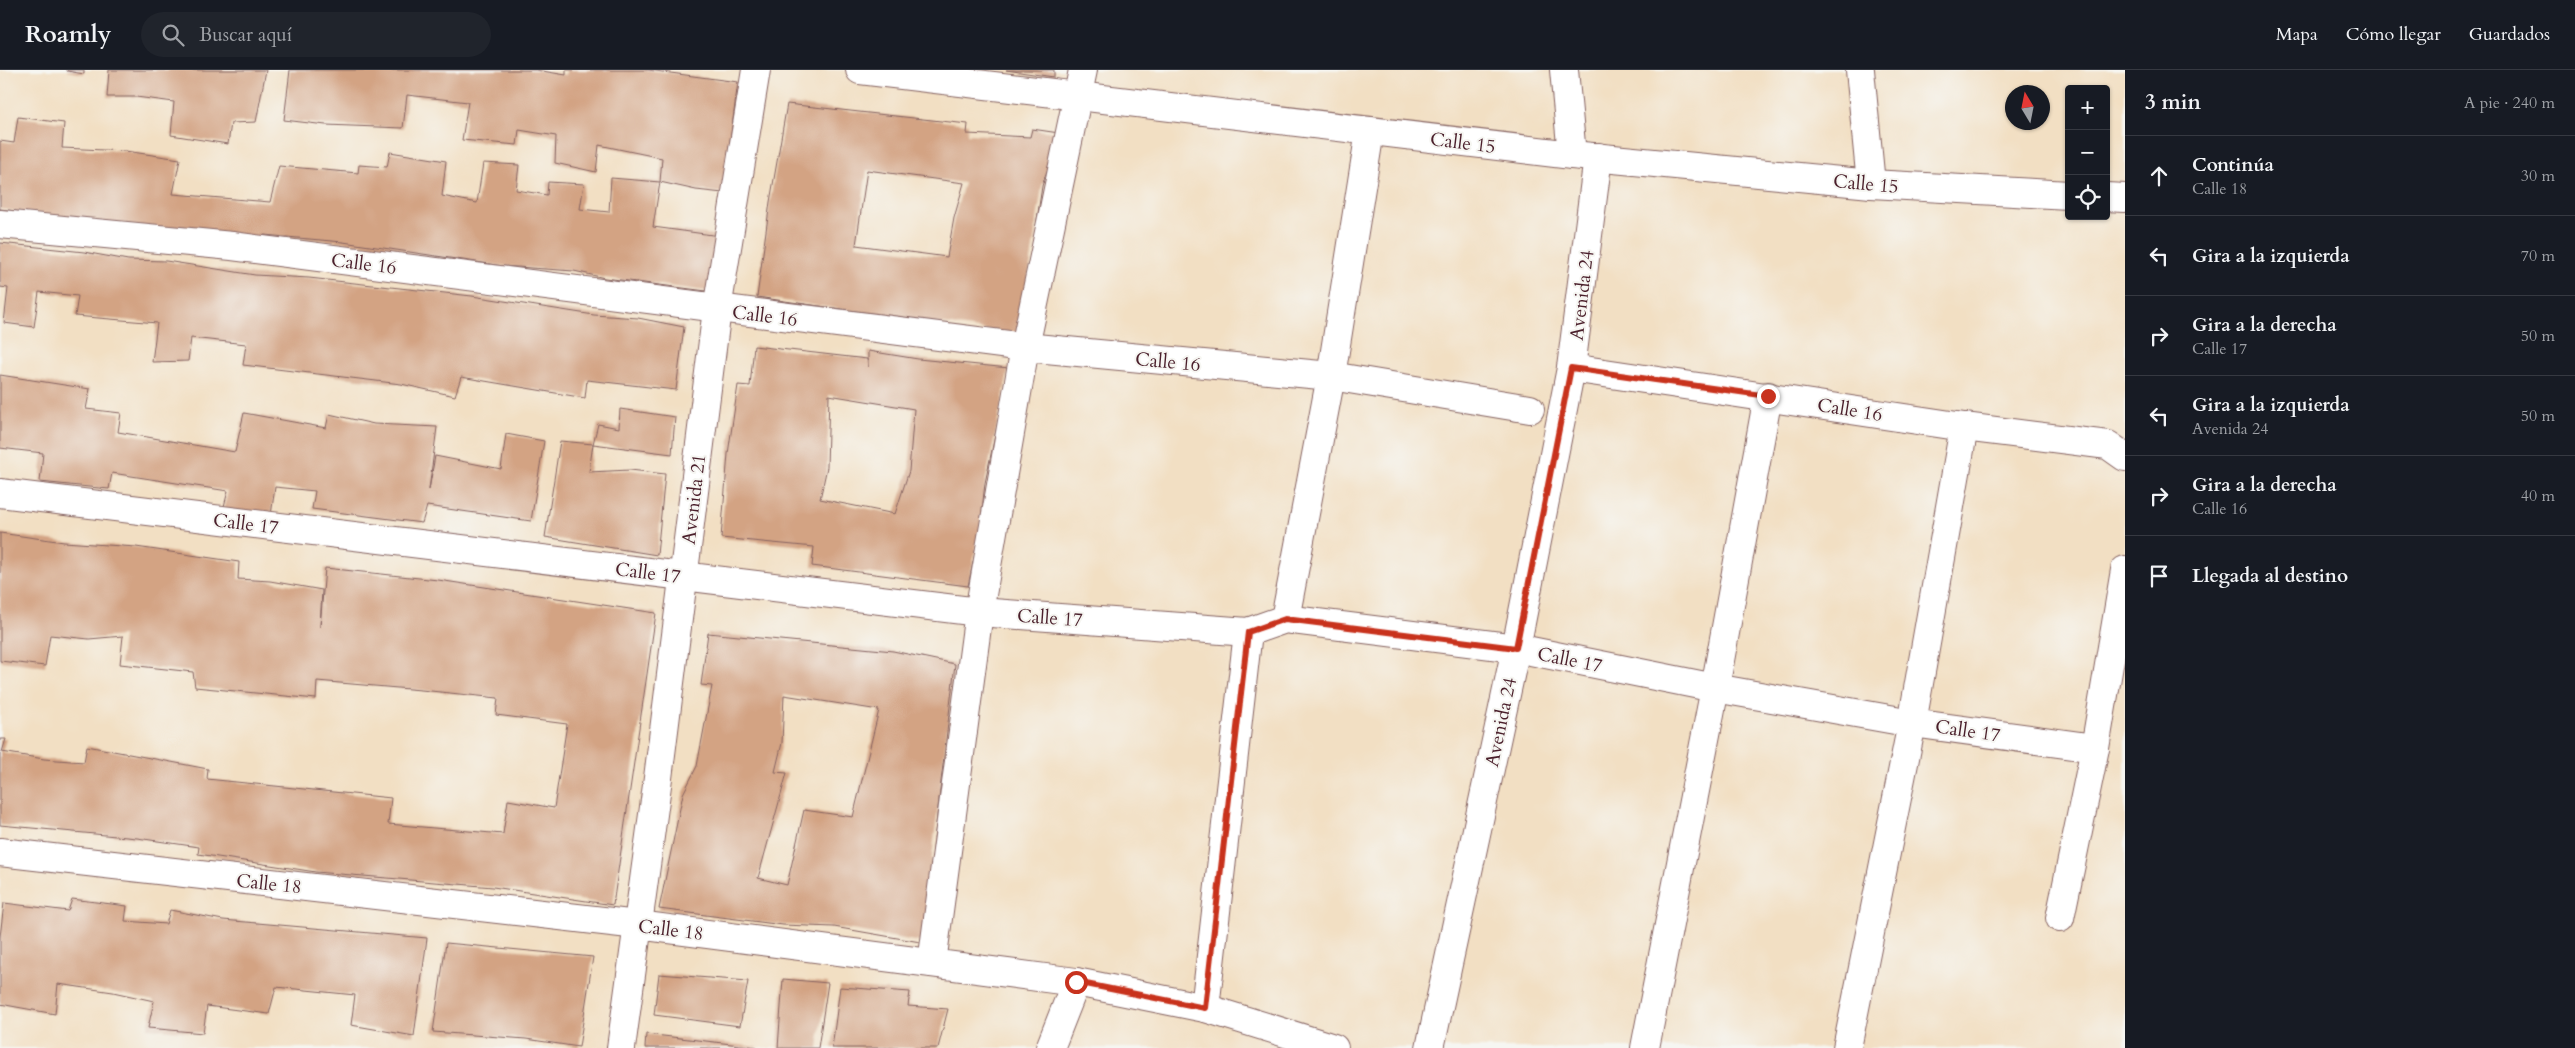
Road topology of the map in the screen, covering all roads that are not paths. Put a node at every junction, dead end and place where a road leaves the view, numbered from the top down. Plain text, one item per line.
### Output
1 (756, 70) edge
2 (860, 70) edge
3 (1564, 70) edge
4 (1860, 70) edge
5 (1081, 82) edge
6 (1370, 131) junction
7 (1585, 156) junction
8 (1871, 184) junction
9 (2065, 195) edge
10 (2110, 197) edge
11 (2125, 198) edge
12 (0, 224) edge
13 (717, 309) junction
14 (1025, 347) junction
15 (1571, 368) junction
16 (1331, 376) junction
17 (1768, 396) junction
18 (1530, 409) dead end
19 (1964, 427) junction
20 (2125, 457) edge
21 (0, 493) edge
22 (2125, 570) edge
23 (683, 576) junction
24 (979, 612) junction
25 (1285, 619) junction
26 (1248, 632) junction
27 (1516, 648) junction
28 (1715, 688) junction
29 (1912, 723) junction
30 (2095, 748) junction
31 (0, 852) edge
32 (2060, 918) dead end
33 (638, 925) junction
34 (932, 963) junction
35 (1076, 982) junction
36 (1205, 1008) junction
37 (621, 1048) edge
38 (1050, 1048) edge
39 (1334, 1048) edge
40 (1430, 1048) edge
41 (1645, 1048) edge
42 (1847, 1048) edge

1 - 13 street, Avenida 21
2 - 5 street, Calle 15
3 - 7 street, Avenida 24
4 - 8 street
5 - 6 street, Calle 15
5 - 14 street
6 - 7 street, Calle 15
6 - 16 street
7 - 8 street, Calle 15
7 - 15 street, Avenida 24
8 - 9 street, Calle 15
10 - 11 street
12 - 13 street, Calle 16
13 - 14 street, Calle 16
13 - 23 street, Avenida 21
14 - 16 street, Calle 16
14 - 24 street
15 - 17 street, Calle 16
15 - 27 street, Avenida 24
16 - 18 street, Calle 16
16 - 25 street
17 - 19 street, Calle 16
17 - 28 street
19 - 20 street, Calle 16
19 - 29 street
21 - 23 street, Calle 17
22 - 30 street
23 - 24 street, Calle 17
23 - 33 street, Avenida 21
24 - 26 street, Calle 17
24 - 34 street
25 - 26 street, Calle 17
25 - 27 street, Calle 17
26 - 36 street
27 - 28 street, Calle 17
27 - 40 street, Avenida 24
28 - 29 street, Calle 17
28 - 41 street
29 - 30 street, Calle 17
29 - 42 street
30 - 32 street
31 - 33 street, Calle 18
33 - 34 street, Calle 18
33 - 37 street, Avenida 21
34 - 35 street, Calle 18
35 - 36 street, Calle 18
35 - 38 street
36 - 39 street, Calle 18

